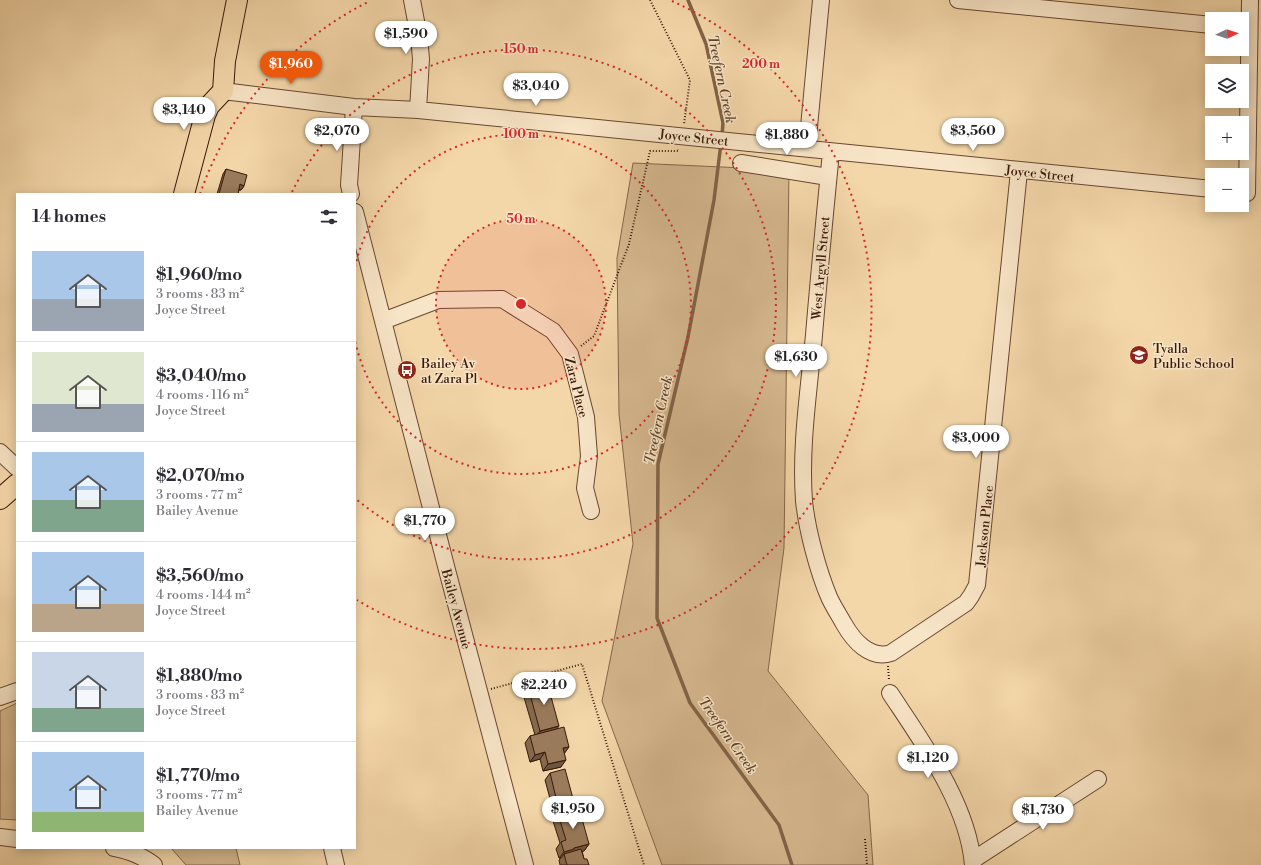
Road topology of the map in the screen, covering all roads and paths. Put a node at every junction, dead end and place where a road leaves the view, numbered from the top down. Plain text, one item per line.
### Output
1 (238, 0) edge
2 (412, 0) edge
3 (650, 0) edge
4 (821, 0) edge
5 (958, 0) edge
6 (1250, 0) edge
7 (1248, 12) edge
8 (1205, 24) edge
9 (1247, 56) edge
10 (224, 90) junction
11 (354, 107) junction
12 (418, 110) junction
13 (682, 136) junction
14 (807, 148) junction
15 (830, 152) junction
16 (741, 163) dead end
17 (1019, 171) junction
18 (828, 177) junction
19 (1205, 189) edge
20 (184, 193) edge
21 (351, 193) edge
22 (1250, 193) edge
23 (356, 216) edge
24 (382, 321) junction
25 (570, 354) junction
26 (0, 452) edge
27 (16, 467) edge
28 (16, 485) edge
29 (0, 499) edge
30 (591, 511) dead end
31 (887, 654) junction
32 (16, 691) edge
33 (479, 692) junction
34 (890, 693) joint
35 (0, 697) edge
36 (1098, 779) dead end
37 (0, 837) edge
38 (16, 839) edge
39 (865, 839) dead end
40 (119, 849) edge
41 (332, 849) edge
42 (973, 863) edge
43 (154, 865) edge
44 (336, 865) edge
45 (525, 865) edge
46 (644, 865) edge
47 (867, 865) edge

1 - 10 main road
2 - 12 street
3 - 13 path
4 - 14 street
5 - 8 street
6 - 7 street
9 - 22 street
10 - 11 street, Joyce Street
10 - 20 main road
11 - 12 street, Joyce Street
11 - 21 street
12 - 13 street, Joyce Street
13 - 14 street, Joyce Street
13 - 25 path
14 - 15 street, Joyce Street
15 - 17 street, Joyce Street
15 - 18 street, West Argyll Street
16 - 18 street
17 - 19 street, Joyce Street
17 - 31 street, Jackson Place
18 - 31 street, West Argyll Street
23 - 24 street, Bailey Avenue
24 - 25 street, Zara Place
24 - 33 street, Bailey Avenue
25 - 30 street, Zara Place
26 - 27 street
28 - 29 main road
31 - 34 path
32 - 35 street
33 - 45 street, Bailey Avenue
33 - 46 path
34 - 42 street
36 - 42 street
37 - 38 street
39 - 47 path
40 - 43 street
41 - 44 street

